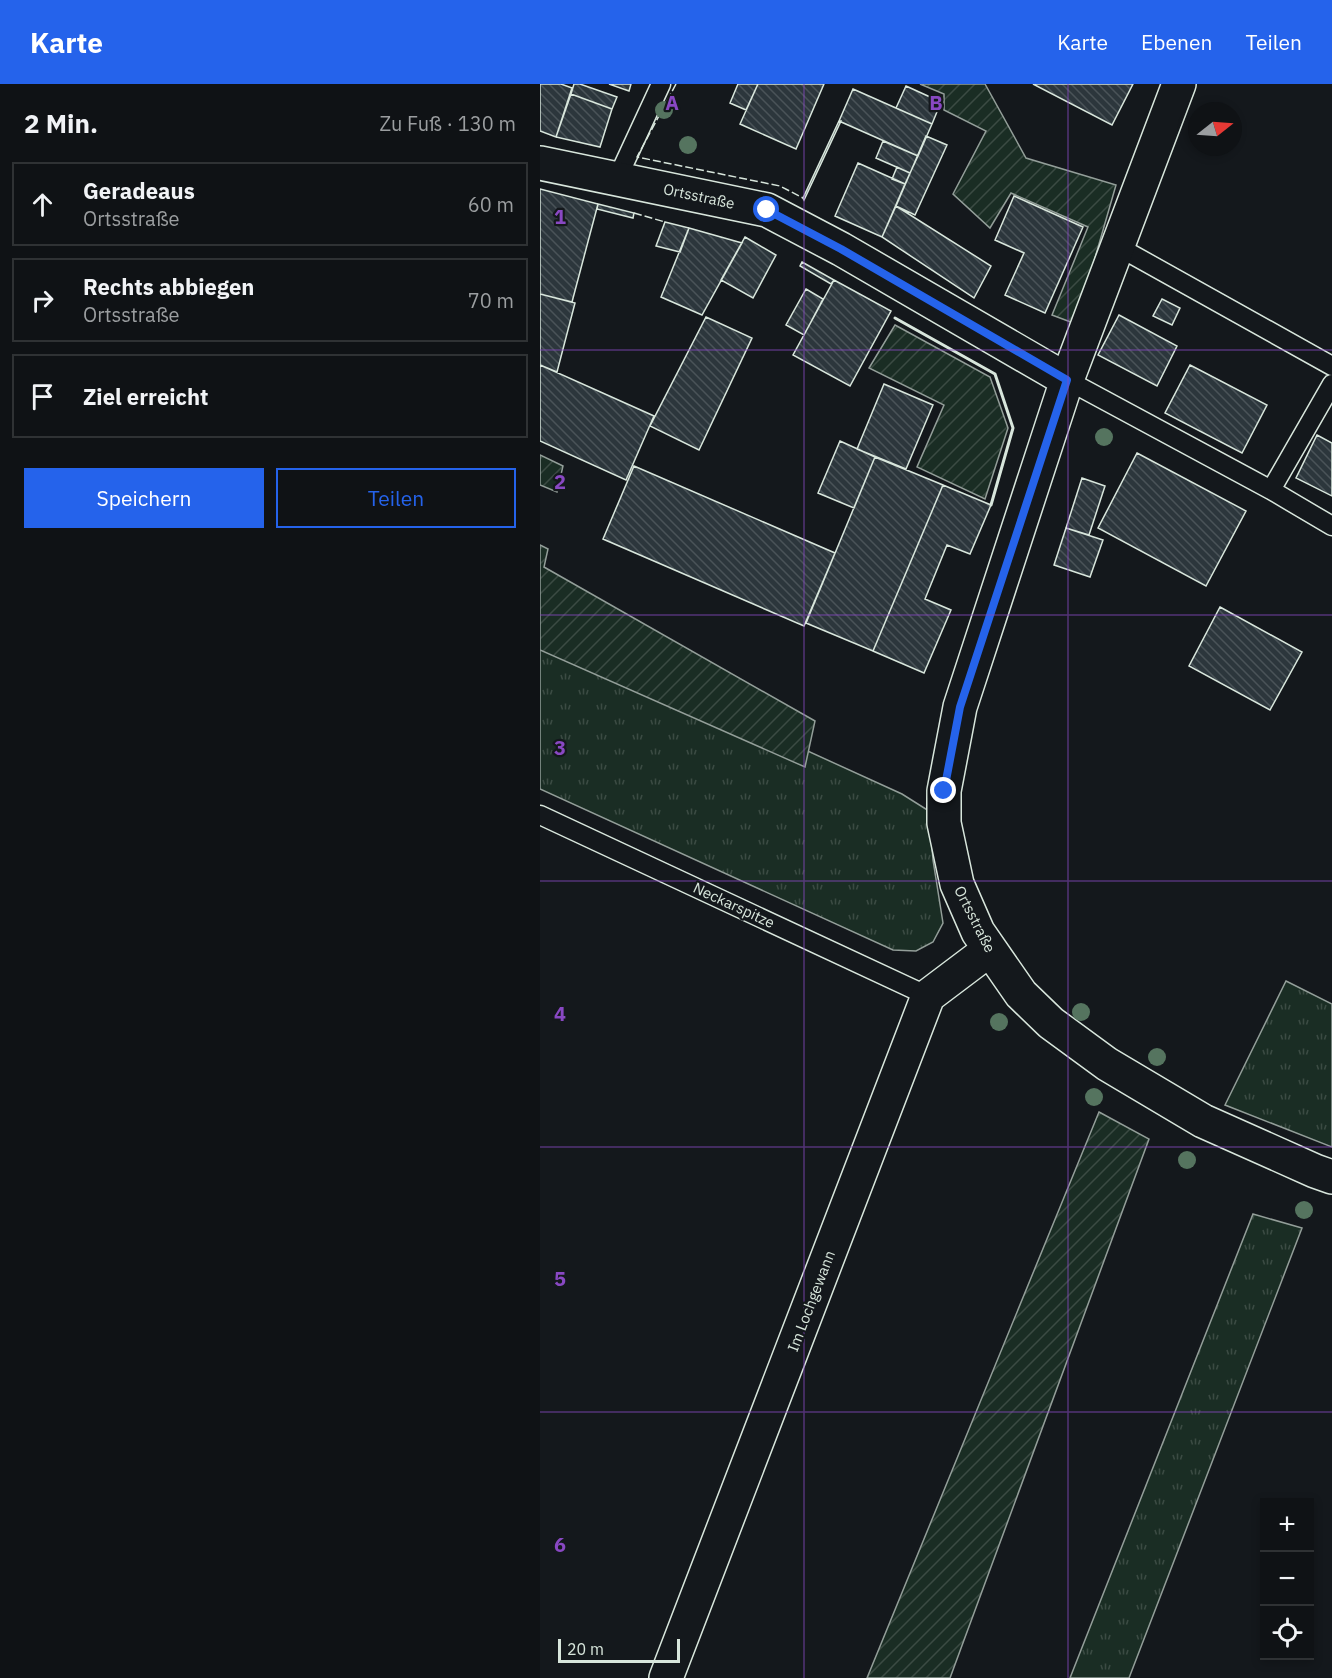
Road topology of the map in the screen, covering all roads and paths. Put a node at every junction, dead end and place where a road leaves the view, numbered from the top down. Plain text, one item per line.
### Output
1 (661, 84) edge
2 (1179, 84) edge
3 (540, 163) edge
4 (617, 179) junction
5 (1117, 246) junction
6 (1332, 366) edge
7 (1067, 380) junction
8 (1332, 384) edge
9 (1271, 490) junction
10 (1332, 526) edge
11 (540, 815) edge
12 (989, 950) junction
13 (928, 996) junction
14 (1332, 1177) edge
15 (666, 1678) edge

1 - 4 lane
2 - 5 street, Ortsstraße
3 - 4 street, Ortsstraße
4 - 7 street, Ortsstraße
5 - 6 lane
5 - 7 street, Ortsstraße
7 - 9 lane
7 - 12 street, Ortsstraße
8 - 9 lane
9 - 10 lane
11 - 13 lane, Neckarspitze
12 - 13 street
12 - 14 street, Ortsstraße
13 - 15 street, Im Lochgewann

